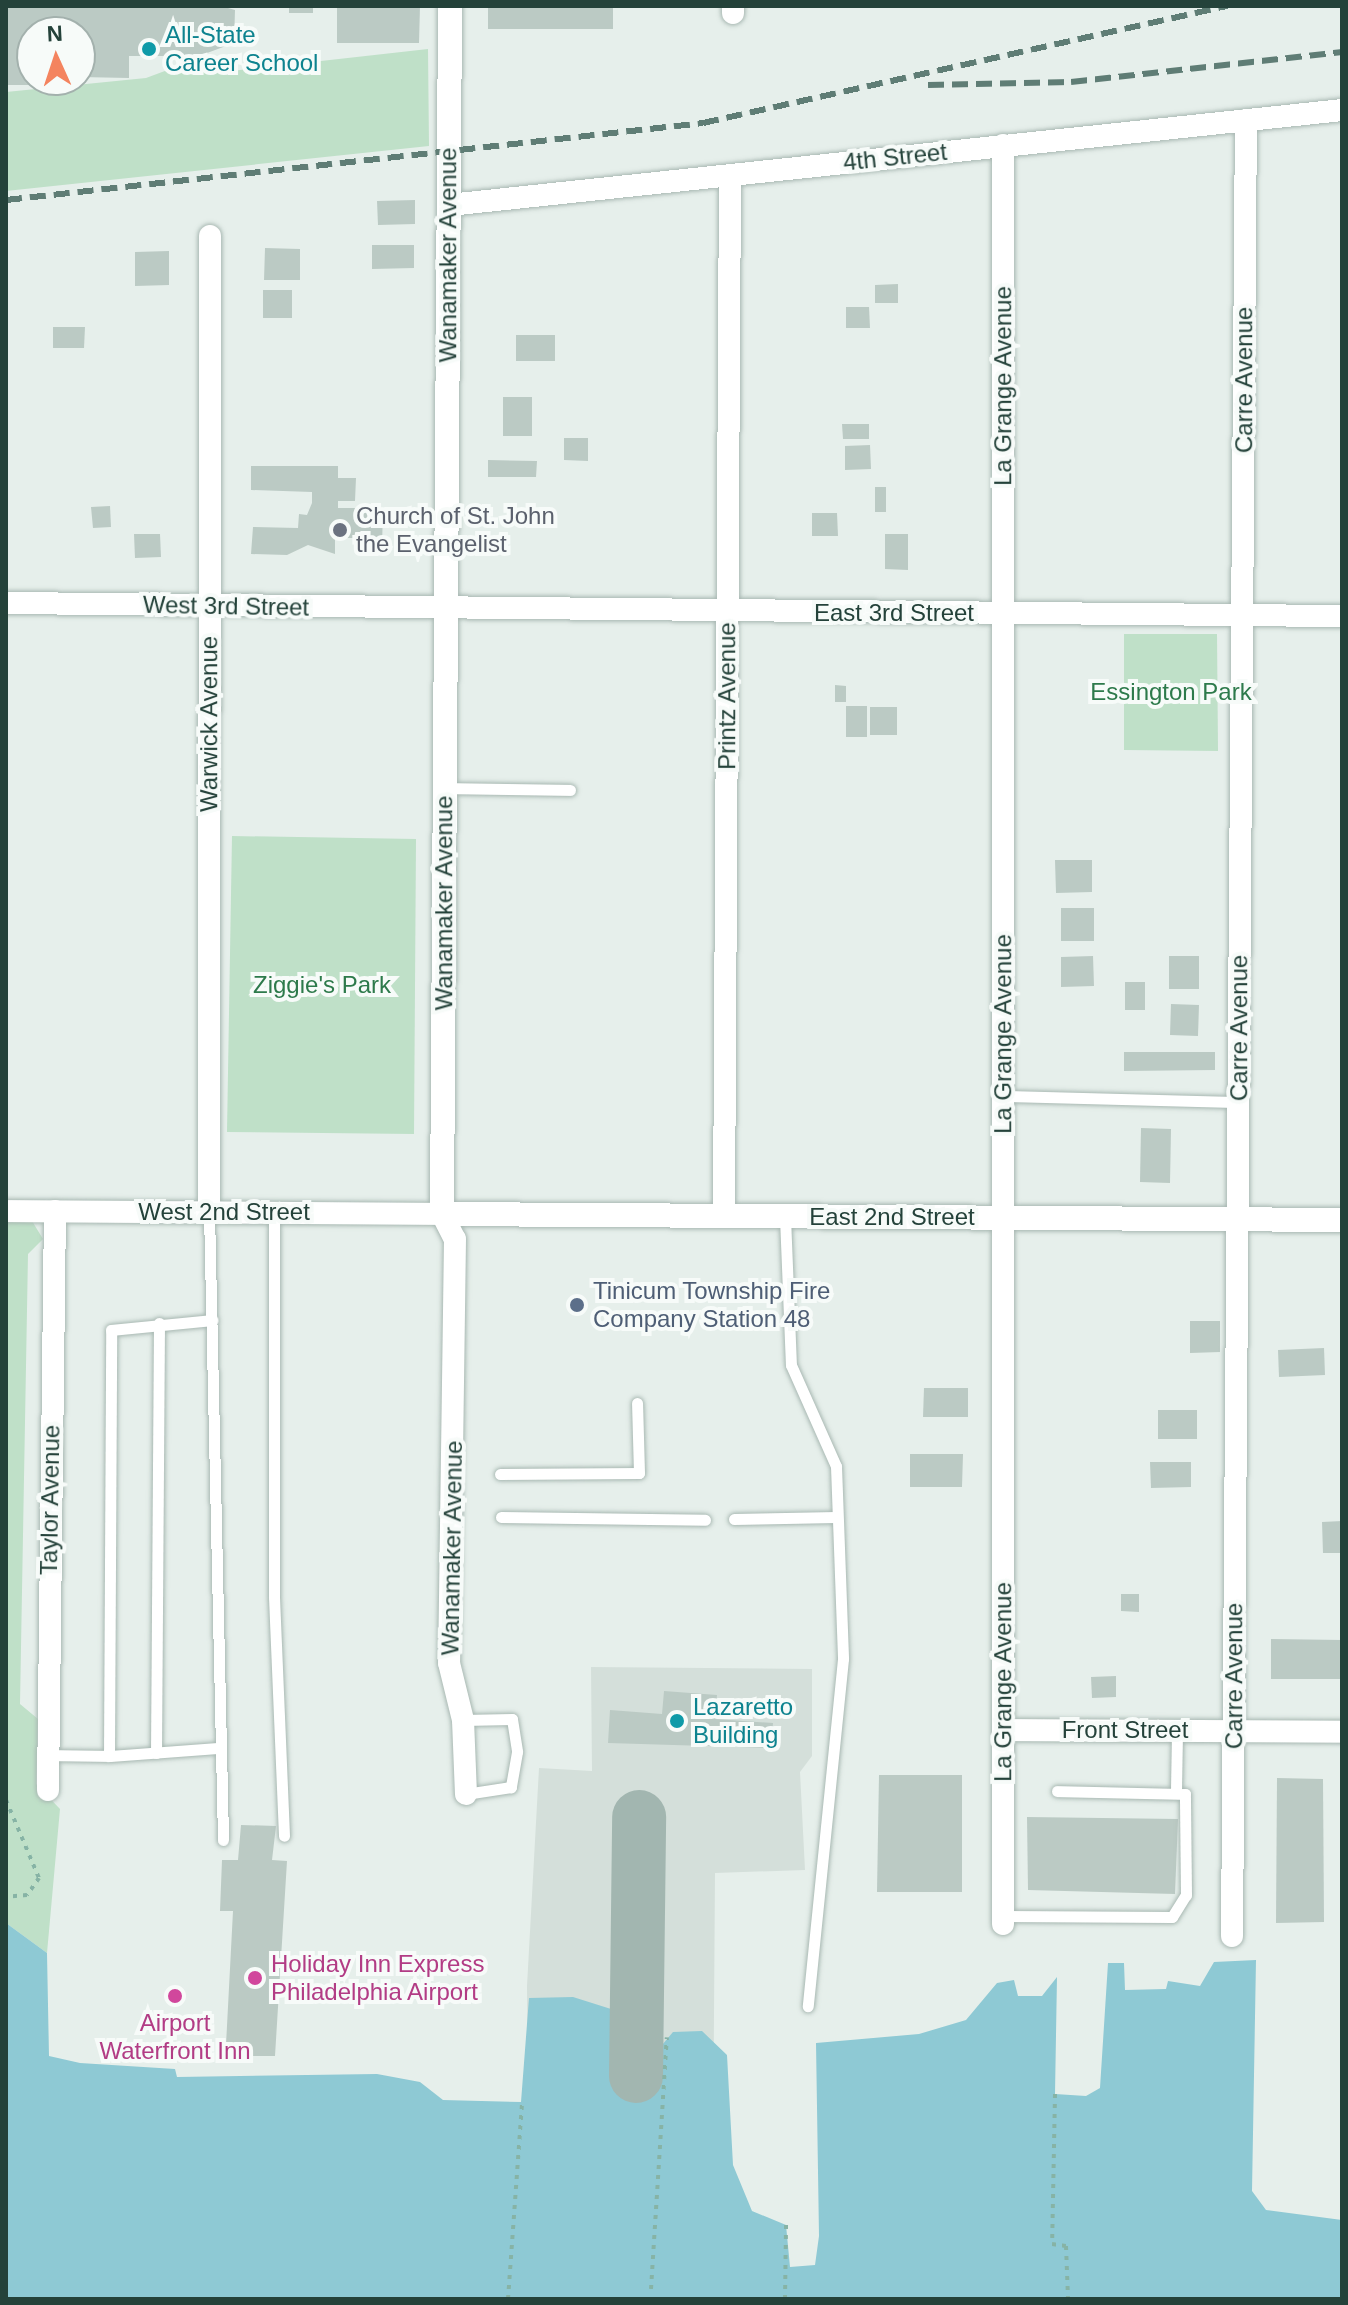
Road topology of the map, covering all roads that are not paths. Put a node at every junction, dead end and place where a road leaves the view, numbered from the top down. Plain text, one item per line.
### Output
1 (450, 6) edge
2 (1342, 110) edge
3 (1246, 120) junction
4 (1003, 145) junction
5 (730, 176) junction
6 (449, 205) junction
7 (210, 236) dead end
8 (6, 603) edge
9 (209, 606) junction
10 (446, 609) junction
11 (728, 612) junction
12 (1003, 614) junction
13 (1242, 616) junction
14 (1342, 616) edge
15 (445, 788) junction
16 (570, 790) dead end
17 (1003, 1096) junction
18 (1239, 1102) junction
19 (6, 1211) edge
20 (55, 1211) junction
21 (209, 1212) junction
22 (274, 1213) junction
23 (442, 1214) junction
24 (724, 1216) junction
25 (785, 1216) junction
26 (1003, 1218) junction
27 (1238, 1220) junction
28 (1342, 1220) edge
29 (213, 1320) junction
30 (159, 1323) junction
31 (637, 1403) dead end
32 (500, 1474) dead end
33 (501, 1517) dead end
34 (836, 1517) junction
35 (734, 1519) dead end
36 (705, 1520) dead end
37 (463, 1720) junction
38 (1003, 1730) junction
39 (1177, 1731) junction
40 (1234, 1731) junction
41 (1342, 1732) edge
42 (219, 1748) junction
43 (156, 1753) junction
44 (48, 1755) junction
45 (109, 1756) junction
46 (48, 1790) dead end
47 (1176, 1790) junction
48 (1057, 1791) dead end
49 (466, 1794) joint
50 (284, 1836) dead end
51 (223, 1840) dead end
52 (1003, 1920) joint
53 (1232, 1936) dead end
54 (808, 2006) dead end

1 - 6 street, Wanamaker Avenue
2 - 3 street, 4th Street
3 - 4 street, 4th Street
3 - 13 street, Carre Avenue
4 - 5 street, 4th Street
4 - 12 street, La Grange Avenue
5 - 6 street, 4th Street
5 - 11 street, Printz Avenue
6 - 10 street, Wanamaker Avenue
7 - 9 street, Warwick Avenue
8 - 9 street, West 3rd Street
9 - 10 street, West 3rd Street
9 - 21 street, Warwick Avenue
10 - 11 street, East 3rd Street
10 - 15 street, Wanamaker Avenue
11 - 12 street, East 3rd Street
11 - 24 street, Printz Avenue
12 - 13 street, East 3rd Street
12 - 17 street, La Grange Avenue
13 - 14 street, East 3rd Street
13 - 18 street, Carre Avenue
15 - 16 lane
15 - 23 street, Wanamaker Avenue
17 - 18 lane
17 - 26 street, La Grange Avenue
18 - 27 street, Carre Avenue
19 - 20 street, West 2nd Street
20 - 21 street, West 2nd Street
20 - 44 street, Taylor Avenue
21 - 22 street, West 2nd Street
21 - 29 lane
22 - 23 street, West 2nd Street
22 - 50 lane
23 - 24 street, East 2nd Street
23 - 37 street, Wanamaker Avenue
24 - 25 street, East 2nd Street
25 - 26 street, East 2nd Street
25 - 34 lane
26 - 27 street, East 2nd Street
26 - 38 street, La Grange Avenue
27 - 28 street, East 2nd Street
27 - 40 street, Carre Avenue
29 - 30 lane
29 - 42 lane
30 - 43 lane
30 - 45 lane
31 - 32 lane
33 - 36 lane
34 - 35 lane
34 - 54 lane
37 - 49 street, Wanamaker Avenue
37 - 49 lane
38 - 39 street, Front Street
38 - 52 street, La Grange Avenue
39 - 40 street, Front Street
39 - 47 lane
40 - 41 street, Front Street
40 - 53 street, Carre Avenue
42 - 43 lane
42 - 51 lane
43 - 45 lane
44 - 45 lane
44 - 46 street, Taylor Avenue
47 - 48 lane
47 - 52 lane

